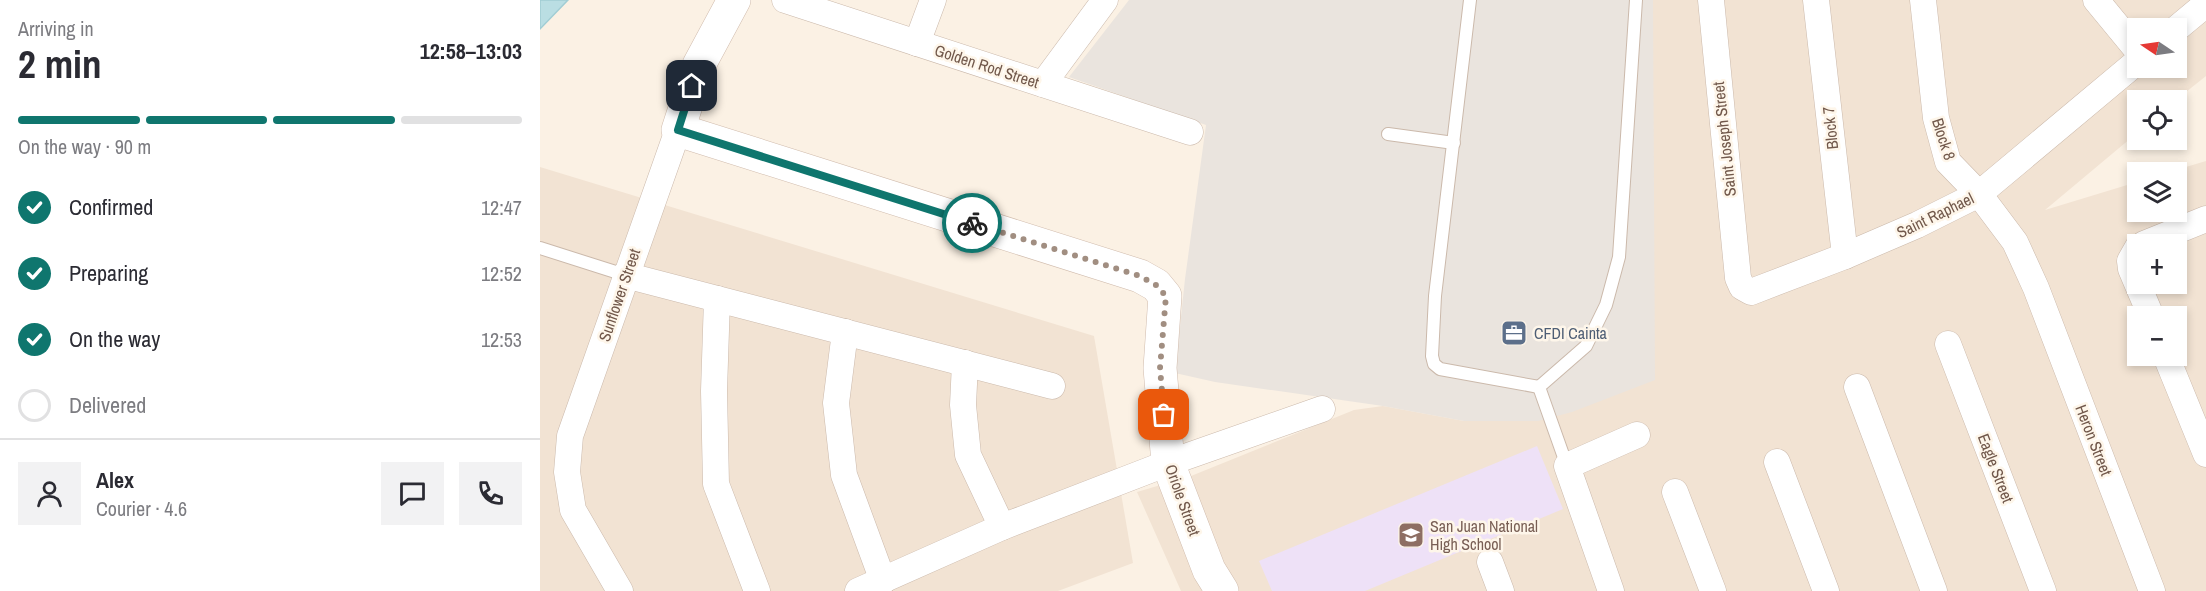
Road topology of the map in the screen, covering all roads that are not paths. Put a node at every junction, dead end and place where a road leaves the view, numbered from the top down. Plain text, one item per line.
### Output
1 (734, 0) edge
2 (785, 0) edge
3 (933, 0) edge
4 (1105, 0) edge
5 (1470, 0) edge
6 (1636, 0) edge
7 (1711, 0) edge
8 (1816, 0) edge
9 (1923, 0) edge
10 (2096, 0) edge
11 (2206, 4) edge
12 (2187, 20) edge
13 (2127, 38) edge
14 (917, 43) junction
15 (2127, 71) edge
16 (1044, 84) junction
17 (678, 130) junction
18 (1190, 132) dead end
19 (1388, 134) dead end
20 (1454, 143) junction
21 (1979, 194) junction
22 (2206, 219) edge
23 (2169, 234) edge
24 (540, 248) edge
25 (1845, 256) junction
26 (626, 275) junction
27 (1738, 278) joint
28 (2036, 288) joint
29 (717, 299) junction
30 (845, 332) junction
31 (1948, 344) dead end
32 (965, 363) junction
33 (2170, 366) edge
34 (1052, 386) dead end
35 (1539, 387) junction
36 (1857, 387) dead end
37 (1322, 408) dead end
38 (1638, 435) dead end
39 (2206, 454) edge
40 (1777, 462) dead end
41 (1168, 463) junction
42 (1567, 466) junction
43 (1675, 492) dead end
44 (1002, 527) junction
45 (1490, 562) dead end
46 (883, 581) junction
47 (620, 591) edge
48 (757, 591) edge
49 (858, 591) edge
50 (1222, 591) edge
51 (1500, 591) edge
52 (1611, 591) edge
53 (1713, 591) edge
54 (1826, 591) edge
55 (1934, 591) edge
56 (2043, 591) edge
57 (2152, 591) edge

1 - 17 street, Sunflower Street
2 - 14 street, Golden Rod Street
3 - 14 street
4 - 16 street
5 - 20 lane
6 - 35 lane
7 - 27 street, Saint Joseph Street
8 - 25 street, Block 7
9 - 21 street, Block 8
10 - 13 street
11 - 12 street
14 - 16 street, Golden Rod Street
15 - 21 street, Saint Raphael
16 - 18 street, Golden Rod Street
17 - 26 street, Sunflower Street
17 - 41 street, Oriole Street
19 - 20 lane
20 - 35 lane
21 - 25 street, Saint Raphael
21 - 28 street, Block 8
22 - 23 street
24 - 26 lane
25 - 27 street, Saint Raphael
26 - 29 street
26 - 47 street, Sunflower Street
28 - 57 street, Heron Street
29 - 30 street
29 - 48 street
30 - 32 street
30 - 46 street
31 - 56 street, Eagle Street
32 - 34 street
32 - 44 street
33 - 39 street
35 - 42 lane
36 - 55 street
37 - 41 street
38 - 42 street
40 - 54 street
41 - 44 street
41 - 50 street, Oriole Street
42 - 52 street
43 - 53 street
44 - 46 street
45 - 51 street
46 - 49 street

